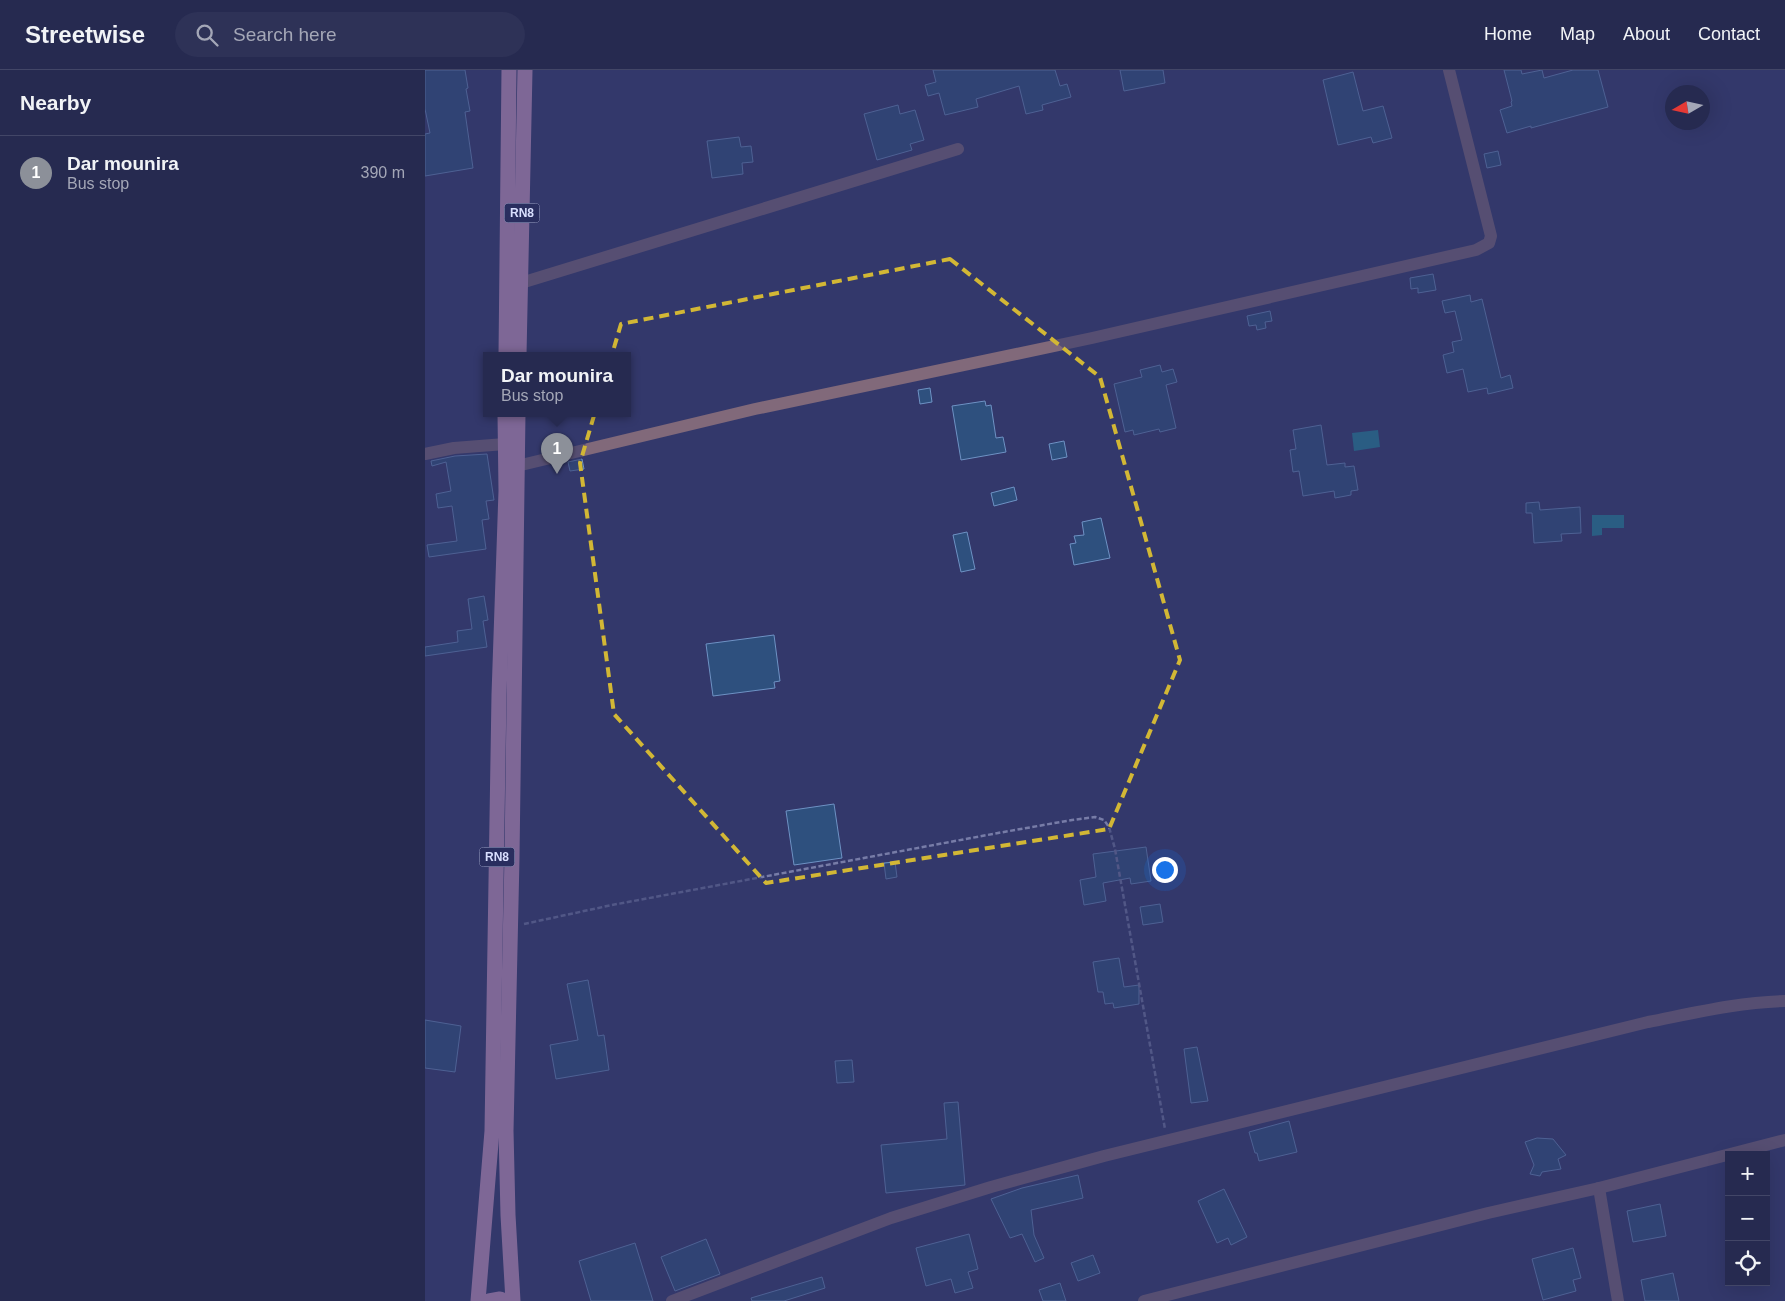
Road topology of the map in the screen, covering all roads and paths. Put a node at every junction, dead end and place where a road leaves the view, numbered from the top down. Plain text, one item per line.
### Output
1 (509, 70) edge
2 (525, 70) edge
3 (1449, 70) edge
4 (958, 149) dead end
5 (521, 283) junction
6 (506, 352) edge
7 (519, 352) edge
8 (505, 417) edge
9 (518, 417) edge
10 (505, 444) junction
11 (425, 454) edge
12 (517, 466) junction
13 (510, 927) junction
14 (1785, 1000) edge
15 (1167, 1140) junction
16 (1785, 1140) edge
17 (1599, 1188) junction
18 (478, 1301) edge
19 (489, 1301) edge
20 (505, 1301) edge
21 (513, 1301) edge
22 (672, 1301) edge
23 (1144, 1301) edge
24 (1617, 1301) edge

1 - 6 highway, RN8
2 - 5 highway, RN8
3 - 12 street
4 - 5 street
5 - 7 highway, RN8
8 - 10 highway, RN8
9 - 12 highway, RN8
10 - 11 street
10 - 18 highway, RN8
12 - 13 highway, RN8
13 - 15 path
13 - 21 highway, RN8
14 - 15 street
15 - 22 street
16 - 17 street
17 - 23 street
17 - 24 street
19 - 20 highway

